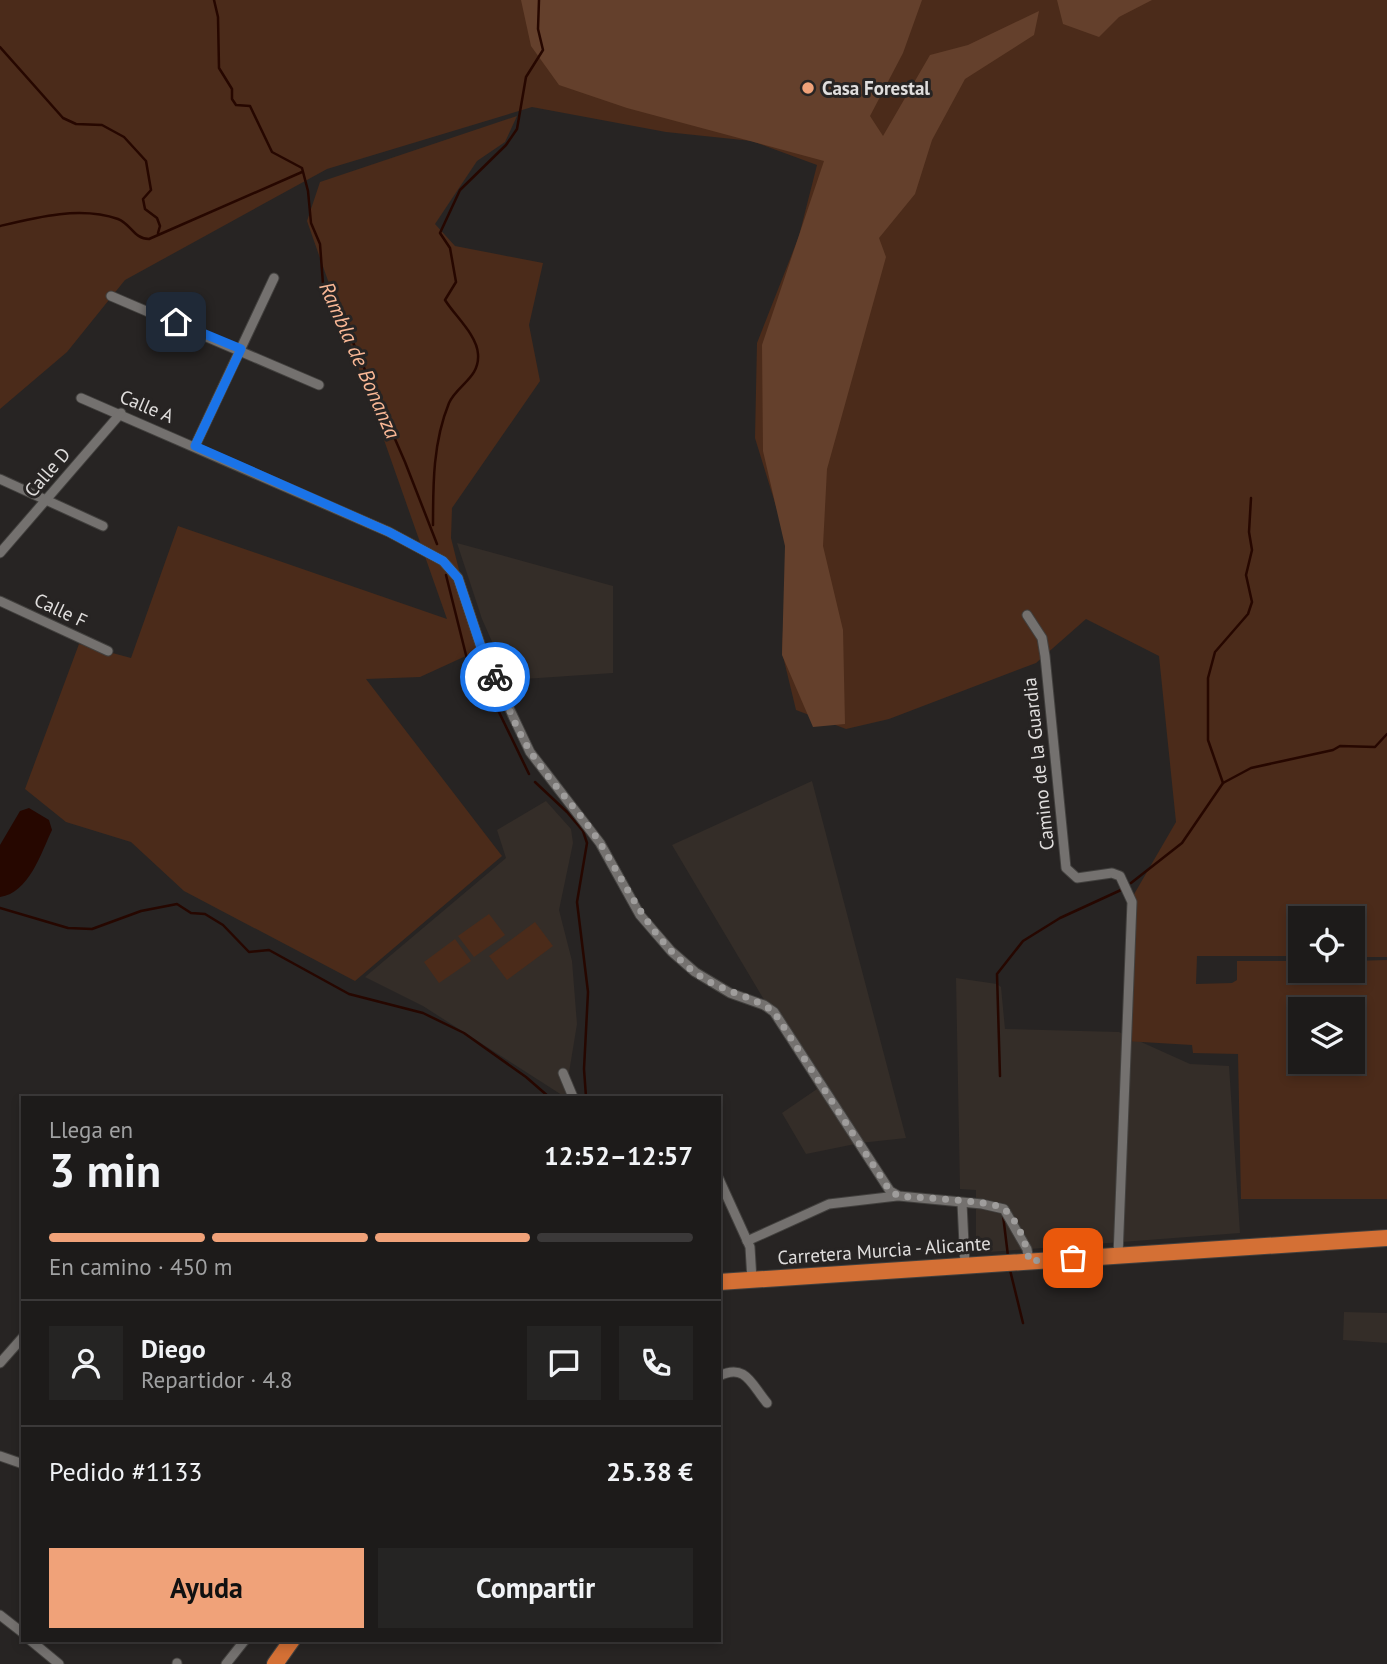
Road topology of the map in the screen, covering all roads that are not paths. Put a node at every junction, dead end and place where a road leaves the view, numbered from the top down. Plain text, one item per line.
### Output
1 (274, 278) dead end
2 (111, 296) dead end
3 (241, 349) junction
4 (319, 384) dead end
5 (81, 398) dead end
6 (121, 414) junction
7 (195, 446) junction
8 (0, 480) edge
9 (46, 500) junction
10 (103, 526) dead end
11 (0, 553) edge
12 (0, 601) edge
13 (1027, 615) dead end
14 (108, 651) dead end
15 (563, 1073) dead end
16 (573, 1096) edge
17 (721, 1183) edge
18 (899, 1196) junction
19 (962, 1203) junction
20 (1387, 1238) edge
21 (747, 1241) junction
22 (1118, 1256) junction
23 (1024, 1261) junction
24 (965, 1265) junction
25 (752, 1280) junction
26 (721, 1282) edge
27 (21, 1339) edge
28 (0, 1363) edge
29 (721, 1375) edge
30 (766, 1403) dead end
31 (0, 1456) edge
32 (21, 1463) edge
33 (0, 1615) edge
34 (21, 1631) edge
35 (32, 1642) edge
36 (244, 1642) edge
37 (291, 1642) edge
38 (60, 1664) edge
39 (226, 1664) edge
40 (275, 1664) edge

1 - 3 street
2 - 3 street
3 - 4 street
3 - 7 street
5 - 6 street, Calle A
6 - 7 street, Calle A
6 - 9 street, Calle D
7 - 18 street, Calle A
8 - 9 street
9 - 10 street
9 - 11 street, Calle D
12 - 14 street, Calle F
13 - 22 street, Camino de la Guardia
15 - 16 street
17 - 21 street
18 - 19 street
18 - 21 street
19 - 23 street
19 - 24 street
20 - 22 highway, Carretera Murcia - Alicante
21 - 25 street
22 - 23 highway, Carretera Murcia - Alicante
23 - 24 highway, Carretera Murcia - Alicante
24 - 25 highway, Carretera Murcia - Alicante
25 - 26 highway, Carretera Murcia - Alicante
27 - 28 street
29 - 30 street
31 - 32 street
33 - 34 street
35 - 38 street
36 - 39 street
37 - 40 highway

